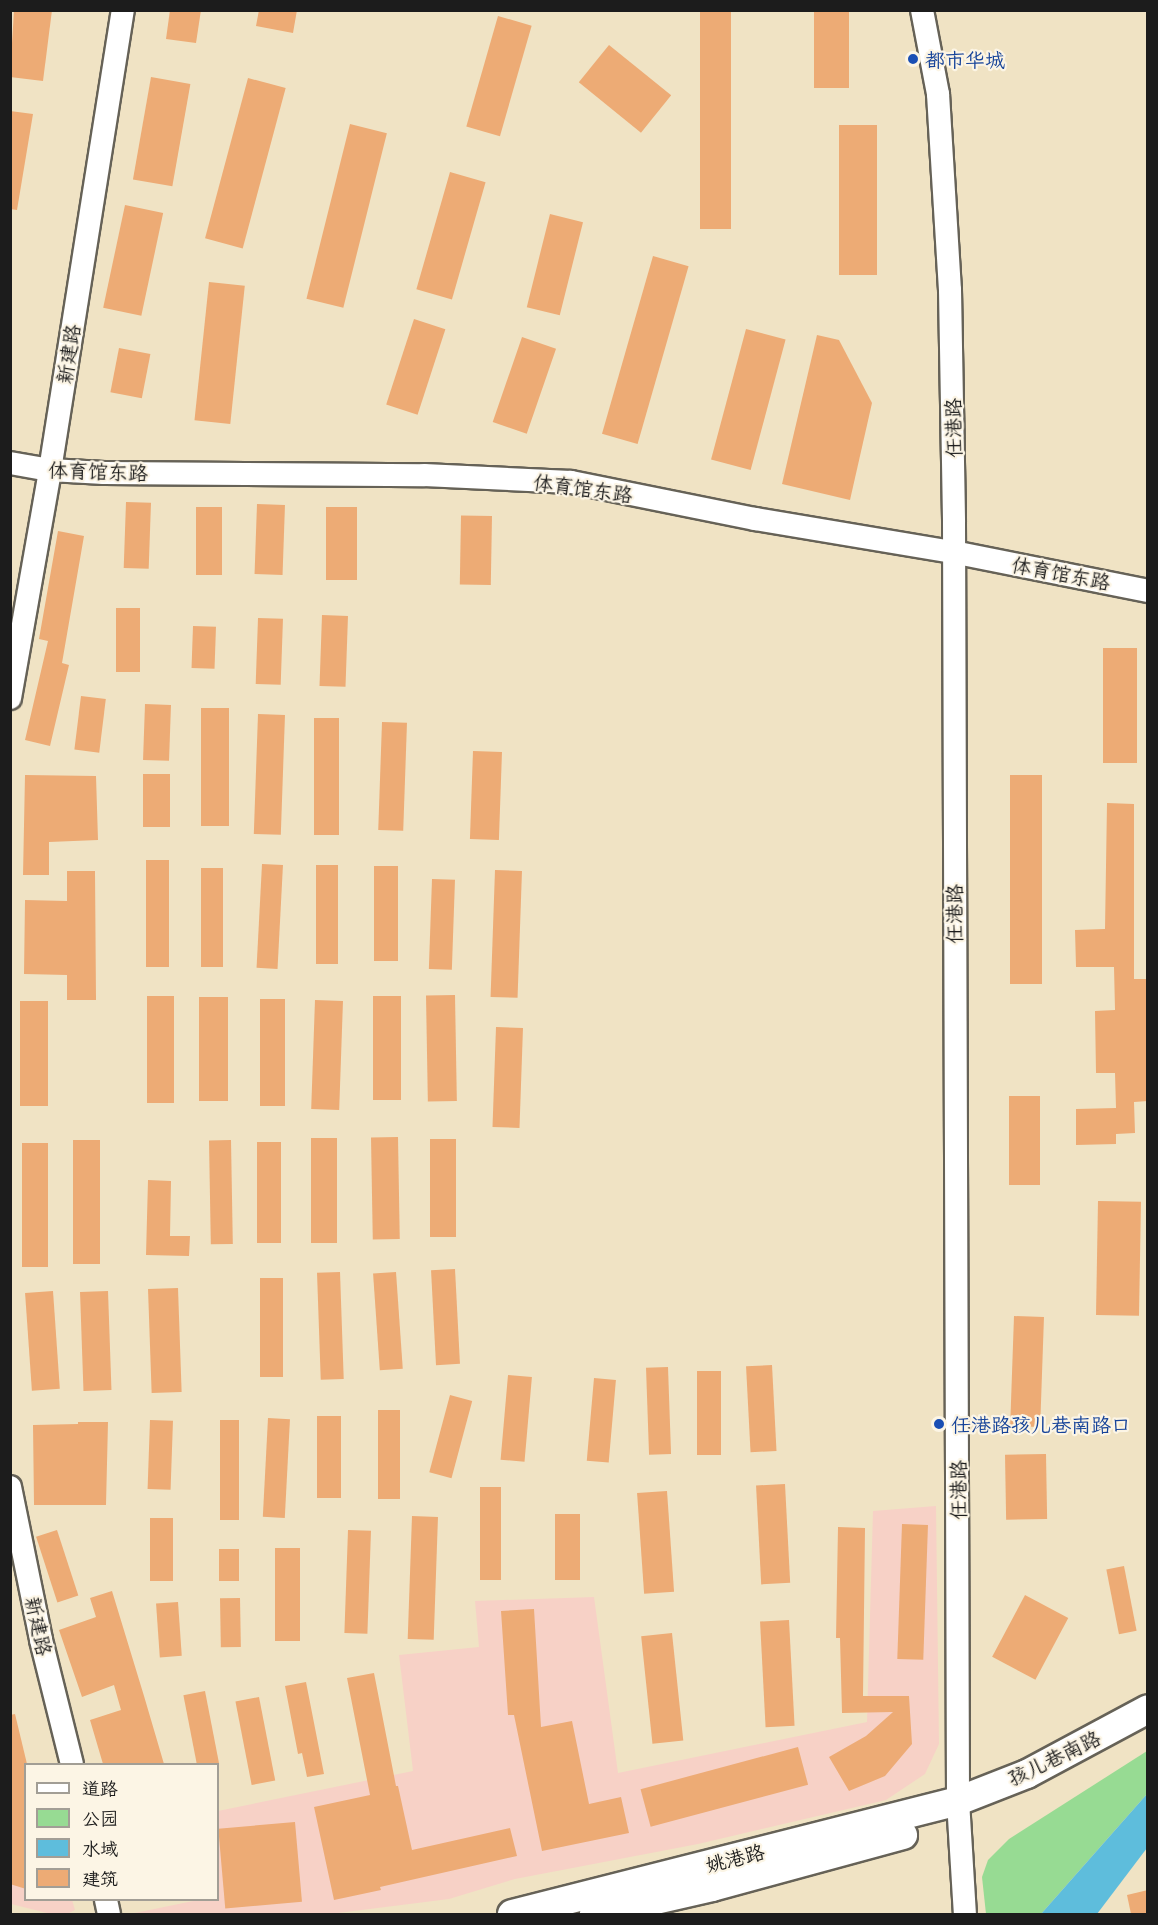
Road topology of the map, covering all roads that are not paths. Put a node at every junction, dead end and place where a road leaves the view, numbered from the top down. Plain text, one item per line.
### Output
1 (123, 10) edge
2 (922, 10) edge
3 (10, 464) edge
4 (50, 470) junction
5 (953, 552) junction
6 (1148, 591) edge
7 (10, 698) edge
8 (10, 1487) edge
9 (1148, 1709) edge
10 (1148, 1727) edge
11 (72, 1763) edge
12 (959, 1810) junction
13 (512, 1914) edge
14 (594, 1914) edge
15 (965, 1914) edge

1 - 4 street, 新建路
2 - 5 street, 任港路
3 - 4 street, 体育馆东路
4 - 5 street, 体育馆东路
4 - 7 street, 新建路
5 - 6 street, 体育馆东路
5 - 12 street, 任港路
8 - 11 street, 新建路
9 - 12 main road, 孩儿巷南路
10 - 12 main road, 孩儿巷南路
12 - 13 main road, 姚港路
12 - 14 main road, 姚港路
12 - 15 street, 任港路

